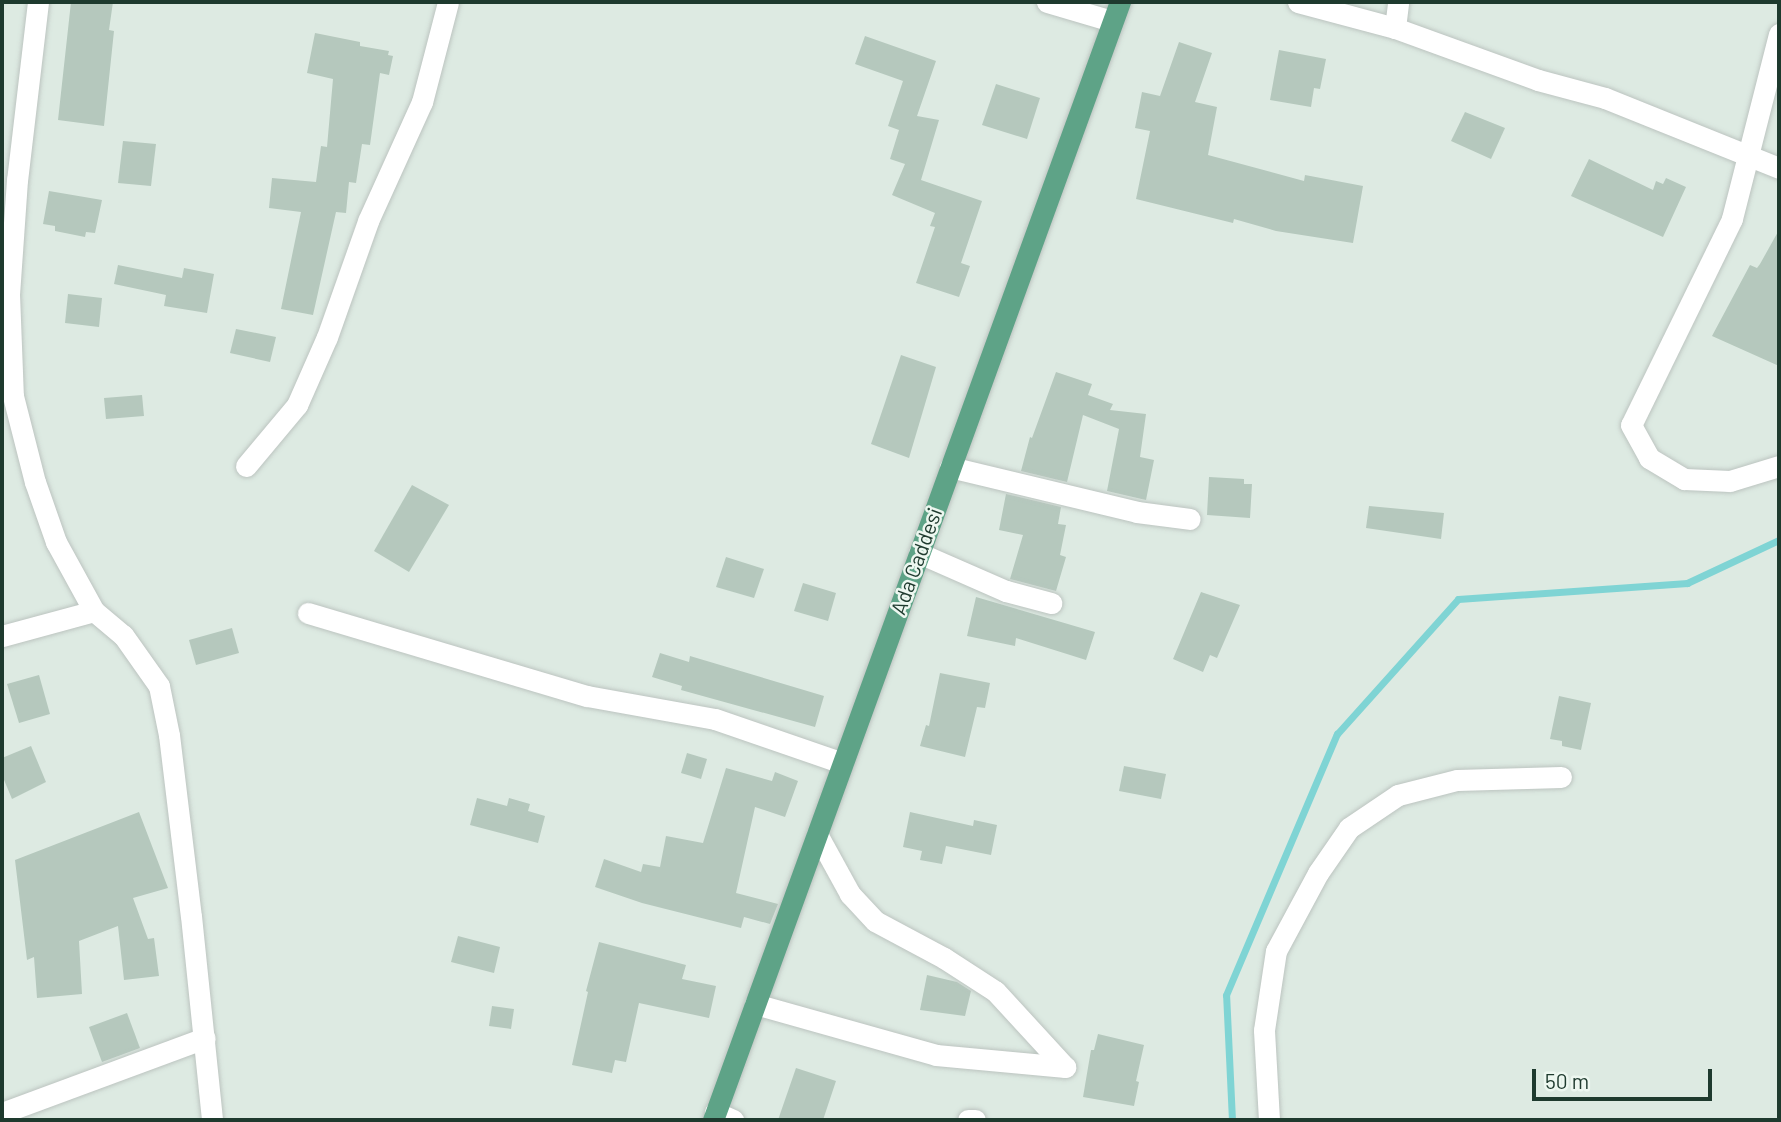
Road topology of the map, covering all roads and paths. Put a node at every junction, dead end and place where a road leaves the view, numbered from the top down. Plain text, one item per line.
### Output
1 (38, 2) edge
2 (448, 2) edge
3 (1047, 2) edge
4 (1298, 2) edge
5 (1398, 2) edge
6 (1116, 11) edge
7 (1395, 27) junction
8 (1779, 34) edge
9 (1748, 155) junction
10 (1779, 168) edge
11 (8, 398) edge
12 (246, 466) dead end
13 (950, 467) junction
14 (1779, 467) edge
15 (1190, 519) dead end
16 (919, 553) junction
17 (1051, 603) dead end
18 (94, 611) junction
19 (309, 613) dead end
20 (2, 636) edge
21 (843, 763) junction
22 (1561, 777) dead end
23 (817, 834) junction
24 (755, 1004) junction
25 (205, 1038) junction
26 (2, 1113) edge
27 (720, 1118) edge
28 (212, 1120) edge
29 (968, 1120) edge
30 (975, 1120) edge
31 (1269, 1120) edge

1 - 11 street
2 - 12 street
3 - 6 street
4 - 7 street
5 - 7 street
6 - 13 main road, Ada Caddesi
7 - 9 street
8 - 9 street
9 - 10 street
9 - 14 street
11 - 18 street
13 - 15 street
13 - 16 main road, Ada Caddesi
16 - 17 street
16 - 21 main road, Ada Caddesi
18 - 20 street
18 - 25 street
19 - 21 street
21 - 23 main road, Ada Caddesi
22 - 31 street
23 - 24 main road, Ada Caddesi
23 - 24 street
24 - 27 main road, Ada Caddesi
25 - 26 street
25 - 28 street
29 - 30 street

